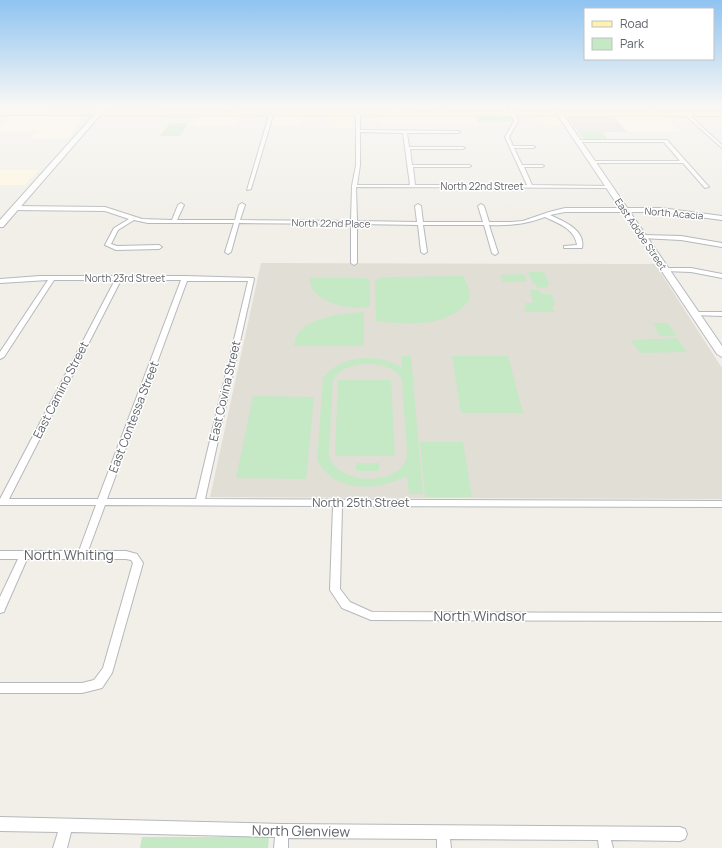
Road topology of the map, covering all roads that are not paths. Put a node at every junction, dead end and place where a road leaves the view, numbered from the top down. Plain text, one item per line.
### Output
1 (69, 146) edge
2 (262, 146) edge
3 (358, 146) edge
4 (582, 146) edge
5 (669, 146) edge
6 (512, 147) joint
7 (532, 147) dead end
8 (408, 148) joint
9 (463, 148) dead end
10 (593, 162) junction
11 (684, 162) junction
12 (410, 166) junction
13 (469, 166) dead end
14 (520, 166) junction
15 (542, 166) dead end
16 (354, 186) junction
17 (413, 186) junction
18 (530, 186) junction
19 (609, 187) junction
20 (707, 187) dead end
21 (250, 189) dead end
22 (181, 205) dead end
23 (242, 205) dead end
24 (418, 206) dead end
25 (481, 206) dead end
26 (14, 208) junction
27 (625, 210) junction
28 (544, 212) junction
29 (722, 218) edge
30 (132, 219) junction
31 (174, 221) junction
32 (237, 222) junction
33 (354, 223) junction
34 (420, 223) junction
35 (486, 224) junction
36 (0, 225) edge
37 (643, 237) junction
38 (722, 245) edge
39 (159, 247) dead end
40 (566, 247) dead end
41 (228, 252) dead end
42 (424, 252) dead end
43 (495, 253) dead end
44 (354, 263) dead end
45 (666, 270) junction
46 (722, 276) edge
47 (52, 278) junction
48 (119, 278) junction
49 (185, 278) junction
50 (251, 279) joint
51 (0, 281) edge
52 (695, 314) junction
53 (722, 314) edge
54 (722, 354) edge
55 (0, 357) edge
56 (1, 502) edge
57 (102, 502) junction
58 (200, 502) junction
59 (338, 503) junction
60 (722, 504) edge
61 (0, 555) edge
62 (24, 555) junction
63 (82, 555) junction
64 (0, 609) edge
65 (722, 617) edge
66 (0, 688) edge
67 (0, 824) edge
68 (66, 825) junction
69 (282, 832) junction
70 (442, 833) junction
71 (603, 834) junction
72 (680, 834) dead end
73 (60, 848) edge
74 (280, 848) edge
75 (444, 848) edge
76 (606, 848) edge

1 - 26 street
2 - 21 street
3 - 16 street
4 - 10 street, East Adobe Street
5 - 11 street
6 - 7 street
6 - 14 street
8 - 9 street
8 - 12 street
10 - 11 street
10 - 19 street, East Adobe Street
11 - 20 street
12 - 13 street
12 - 17 street
14 - 15 street
14 - 18 street
16 - 17 street, North 22nd Street
16 - 33 street
17 - 18 street, North 22nd Street
18 - 19 street, North 22nd Street
19 - 27 street, East Adobe Street
22 - 31 street
23 - 32 street
24 - 34 street
25 - 35 street
26 - 30 street, North 22nd Place
26 - 36 street
27 - 28 street, North 22nd Place
27 - 29 street, North Acacia
27 - 37 street, East Adobe Street
28 - 35 street, North 22nd Place
28 - 40 street
30 - 31 street, North 22nd Place
30 - 39 street
31 - 32 street, North 22nd Place
32 - 33 street, North 22nd Place
32 - 41 street
33 - 34 street, North 22nd Place
33 - 44 street
34 - 35 street, North 22nd Place
34 - 42 street
35 - 43 street
37 - 38 street
37 - 45 street, East Adobe Street
45 - 46 street
45 - 52 street, East Adobe Street
47 - 48 street, North 23rd Street
47 - 51 street, North 23rd Street
47 - 55 street
48 - 49 street, North 23rd Street
48 - 56 street, East Camino Street
49 - 50 street, North 23rd Street
49 - 57 street, East Contessa Street
50 - 58 street, East Covina Street
52 - 53 street
52 - 54 street, East Adobe Street
56 - 57 street, North 25th Street
57 - 58 street, North 25th Street
57 - 63 street, East Contessa Street
58 - 59 street, North 25th Street
59 - 60 street, North 25th Street
59 - 65 street, North Windsor
61 - 62 street, North Whiting
62 - 63 street, North Whiting
62 - 64 street
63 - 66 street, North Whiting
67 - 68 street, North Glenview
68 - 69 street, North Glenview
68 - 73 street
69 - 70 street, North Glenview
69 - 74 street
70 - 71 street, North Glenview
70 - 75 street
71 - 72 street, North Glenview
71 - 76 street

